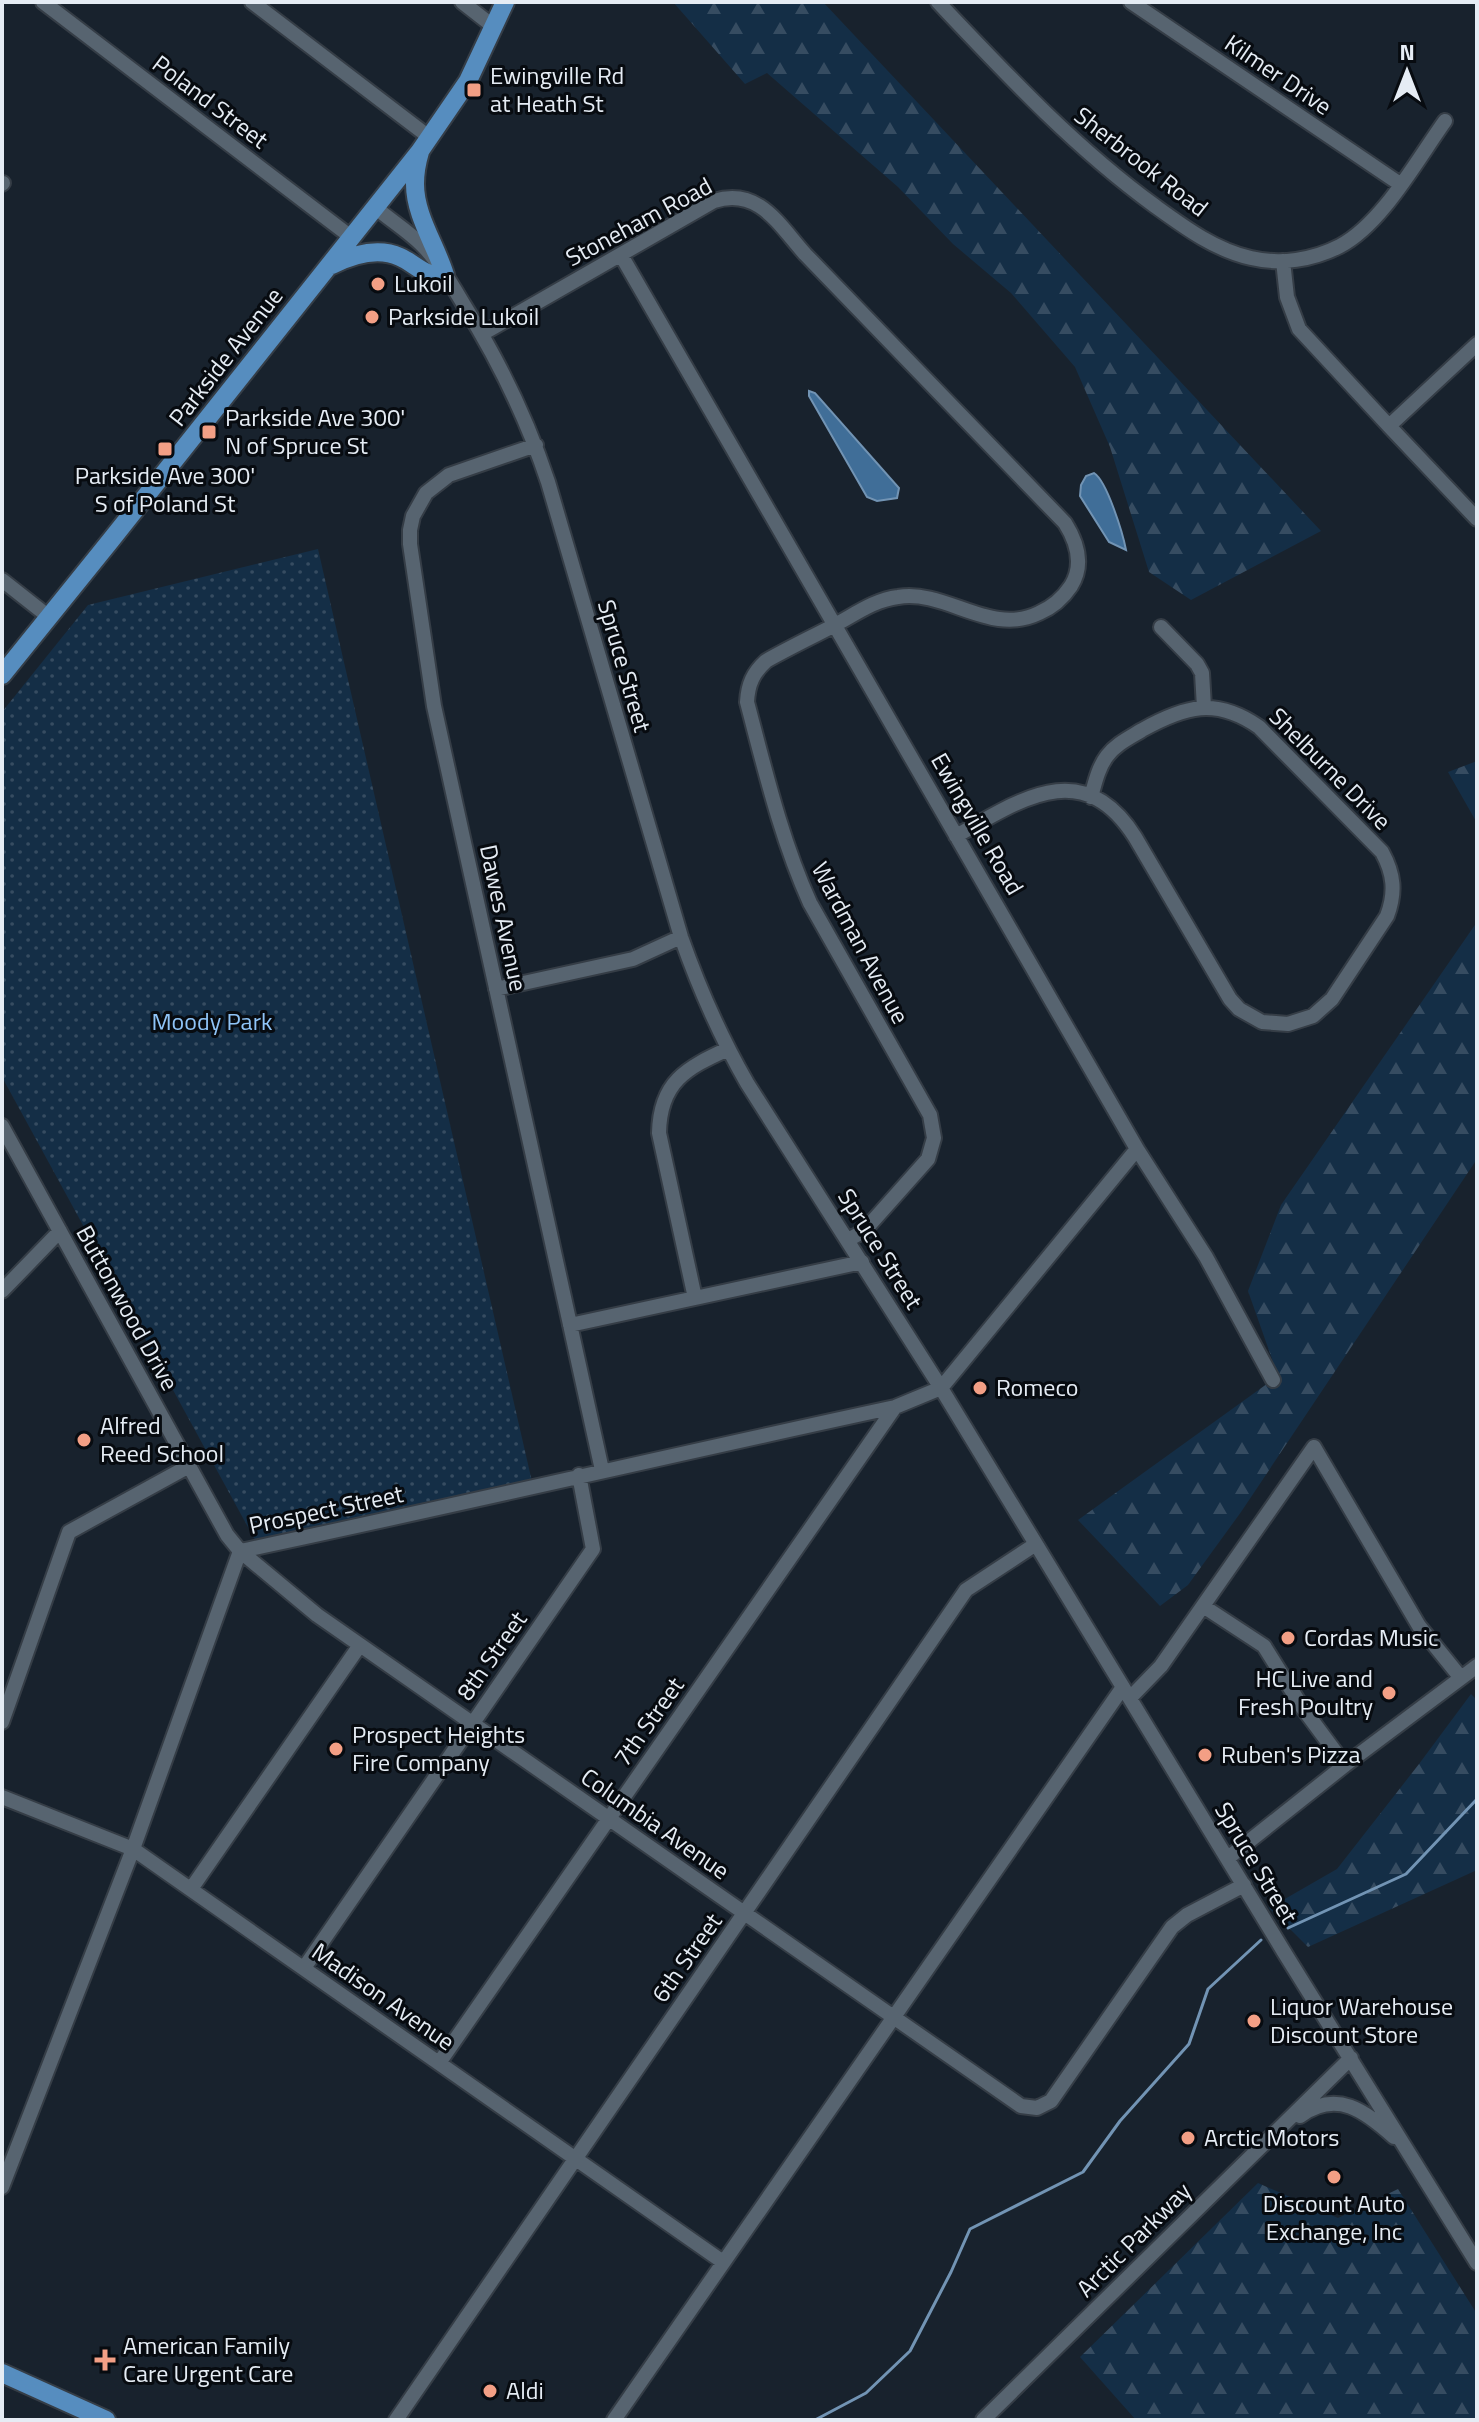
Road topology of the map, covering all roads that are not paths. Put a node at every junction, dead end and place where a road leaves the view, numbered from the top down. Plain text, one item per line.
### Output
1 (44, 2) edge
2 (252, 2) edge
3 (462, 2) edge
4 (505, 2) edge
5 (938, 2) edge
6 (1131, 2) edge
7 (494, 27) junction
8 (1445, 121) dead end
9 (424, 144) junction
10 (1400, 184) junction
11 (375, 207) junction
12 (351, 237) junction
13 (621, 255) junction
14 (1283, 261) junction
15 (326, 268) junction
16 (445, 275) junction
17 (482, 334) junction
18 (1477, 344) edge
19 (1389, 426) junction
20 (536, 445) junction
21 (1477, 519) edge
22 (2, 580) edge
23 (49, 617) junction
24 (834, 625) junction
25 (1161, 627) dead end
26 (2, 675) edge
27 (1204, 707) junction
28 (1091, 797) junction
29 (956, 836) junction
30 (681, 937) junction
31 (496, 989) junction
32 (728, 1049) junction
33 (2, 1126) edge
34 (1137, 1149) junction
35 (60, 1231) junction
36 (848, 1240) junction
37 (862, 1262) junction
38 (2, 1291) edge
39 (695, 1298) junction
40 (570, 1325) junction
41 (1273, 1380) dead end
42 (941, 1388) junction
43 (895, 1407) junction
44 (189, 1466) junction
45 (602, 1470) junction
46 (579, 1475) junction
47 (1036, 1544) junction
48 (240, 1551) junction
49 (1203, 1606) junction
50 (360, 1645) junction
51 (1477, 1666) edge
52 (1461, 1678) junction
53 (1126, 1692) junction
54 (2, 1722) edge
55 (472, 1723) junction
56 (1345, 1765) junction
57 (2, 1797) edge
58 (609, 1819) junction
59 (133, 1849) junction
60 (1228, 1858) junction
61 (1244, 1885) junction
62 (191, 1889) junction
63 (745, 1914) junction
64 (304, 1968) junction
65 (892, 2017) junction
66 (1351, 2058) junction
67 (439, 2063) junction
68 (1406, 2149) junction
69 (576, 2159) junction
70 (1247, 2159) junction
71 (2, 2187) edge
72 (723, 2262) junction
73 (1477, 2263) edge
74 (2, 2373) edge
75 (106, 2420) edge
76 (396, 2420) edge
77 (614, 2420) edge
78 (983, 2420) edge

1 - 12 street, Poland Street
2 - 9 street
3 - 7 street
4 - 7 main road
5 - 14 street, Sherbrook Road
6 - 10 street, Kilmer Drive
7 - 9 main road, Parkside Avenue
8 - 10 street, Sherbrook Road
9 - 11 main road, Parkside Avenue
9 - 16 main road
10 - 14 street, Sherbrook Road
11 - 12 main road, Parkside Avenue
11 - 16 street, Spruce Street
12 - 15 main road, Parkside Avenue
13 - 17 street, Stoneham Road
13 - 24 street, Ewingville Road
13 - 24 street, Stoneham Road
14 - 19 street
15 - 16 main road
15 - 23 main road, Parkside Avenue
16 - 17 street, Spruce Street
17 - 20 street, Spruce Street
18 - 19 street
19 - 21 street
20 - 30 street, Spruce Street
20 - 31 street, Dawes Avenue
22 - 23 street
23 - 26 main road, Parkside Avenue
24 - 29 street, Ewingville Road
24 - 36 street, Wardman Avenue
25 - 27 street
27 - 28 street, Shelburne Drive
27 - 28 street, Shelburne Drive
28 - 29 street, Shelburne Drive
29 - 34 street, Ewingville Road
30 - 31 street
30 - 32 street, Spruce Street
31 - 40 street, Dawes Avenue
32 - 36 street, Spruce Street
32 - 39 street
33 - 35 street, Buttonwood Drive
34 - 41 street, Ewingville Road
34 - 42 street
35 - 38 street
35 - 44 street, Buttonwood Drive
36 - 37 street, Spruce Street
37 - 39 street
37 - 42 street, Spruce Street
39 - 40 street
40 - 45 street, Dawes Avenue
42 - 43 street, Prospect Street
42 - 47 street, Spruce Street
43 - 45 street, Prospect Street
43 - 58 street, 7th Street
44 - 48 street, Buttonwood Drive
44 - 54 street
45 - 46 street, Prospect Street
46 - 48 street, Prospect Street
46 - 55 street, 8th Street
47 - 53 street, Spruce Street
47 - 63 street, 6th Street
48 - 50 street, Columbia Avenue
48 - 59 street, Prospect Street
49 - 52 street
49 - 53 street
49 - 56 street
50 - 55 street, Columbia Avenue
50 - 62 street
51 - 52 street
52 - 56 street
53 - 60 street, Spruce Street
53 - 65 street
55 - 58 street, Columbia Avenue
55 - 64 street, 8th Street
56 - 60 street
57 - 59 street, Madison Avenue
58 - 63 street, Columbia Avenue
58 - 67 street, 7th Street
59 - 62 street, Madison Avenue
59 - 71 street, Prospect Street
60 - 61 street, Spruce Street
61 - 65 street, Columbia Avenue
61 - 66 street, Spruce Street
62 - 64 street, Madison Avenue
63 - 65 street, Columbia Avenue
63 - 69 street, 6th Street
64 - 67 street, Madison Avenue
65 - 72 street
66 - 68 street, Spruce Street
66 - 70 street, Arctic Parkway
67 - 69 street, Madison Avenue
68 - 70 street
68 - 73 street, Spruce Street
69 - 72 street, Madison Avenue
69 - 76 street, 6th Street
70 - 78 street, Arctic Parkway
72 - 77 street
74 - 75 main road

